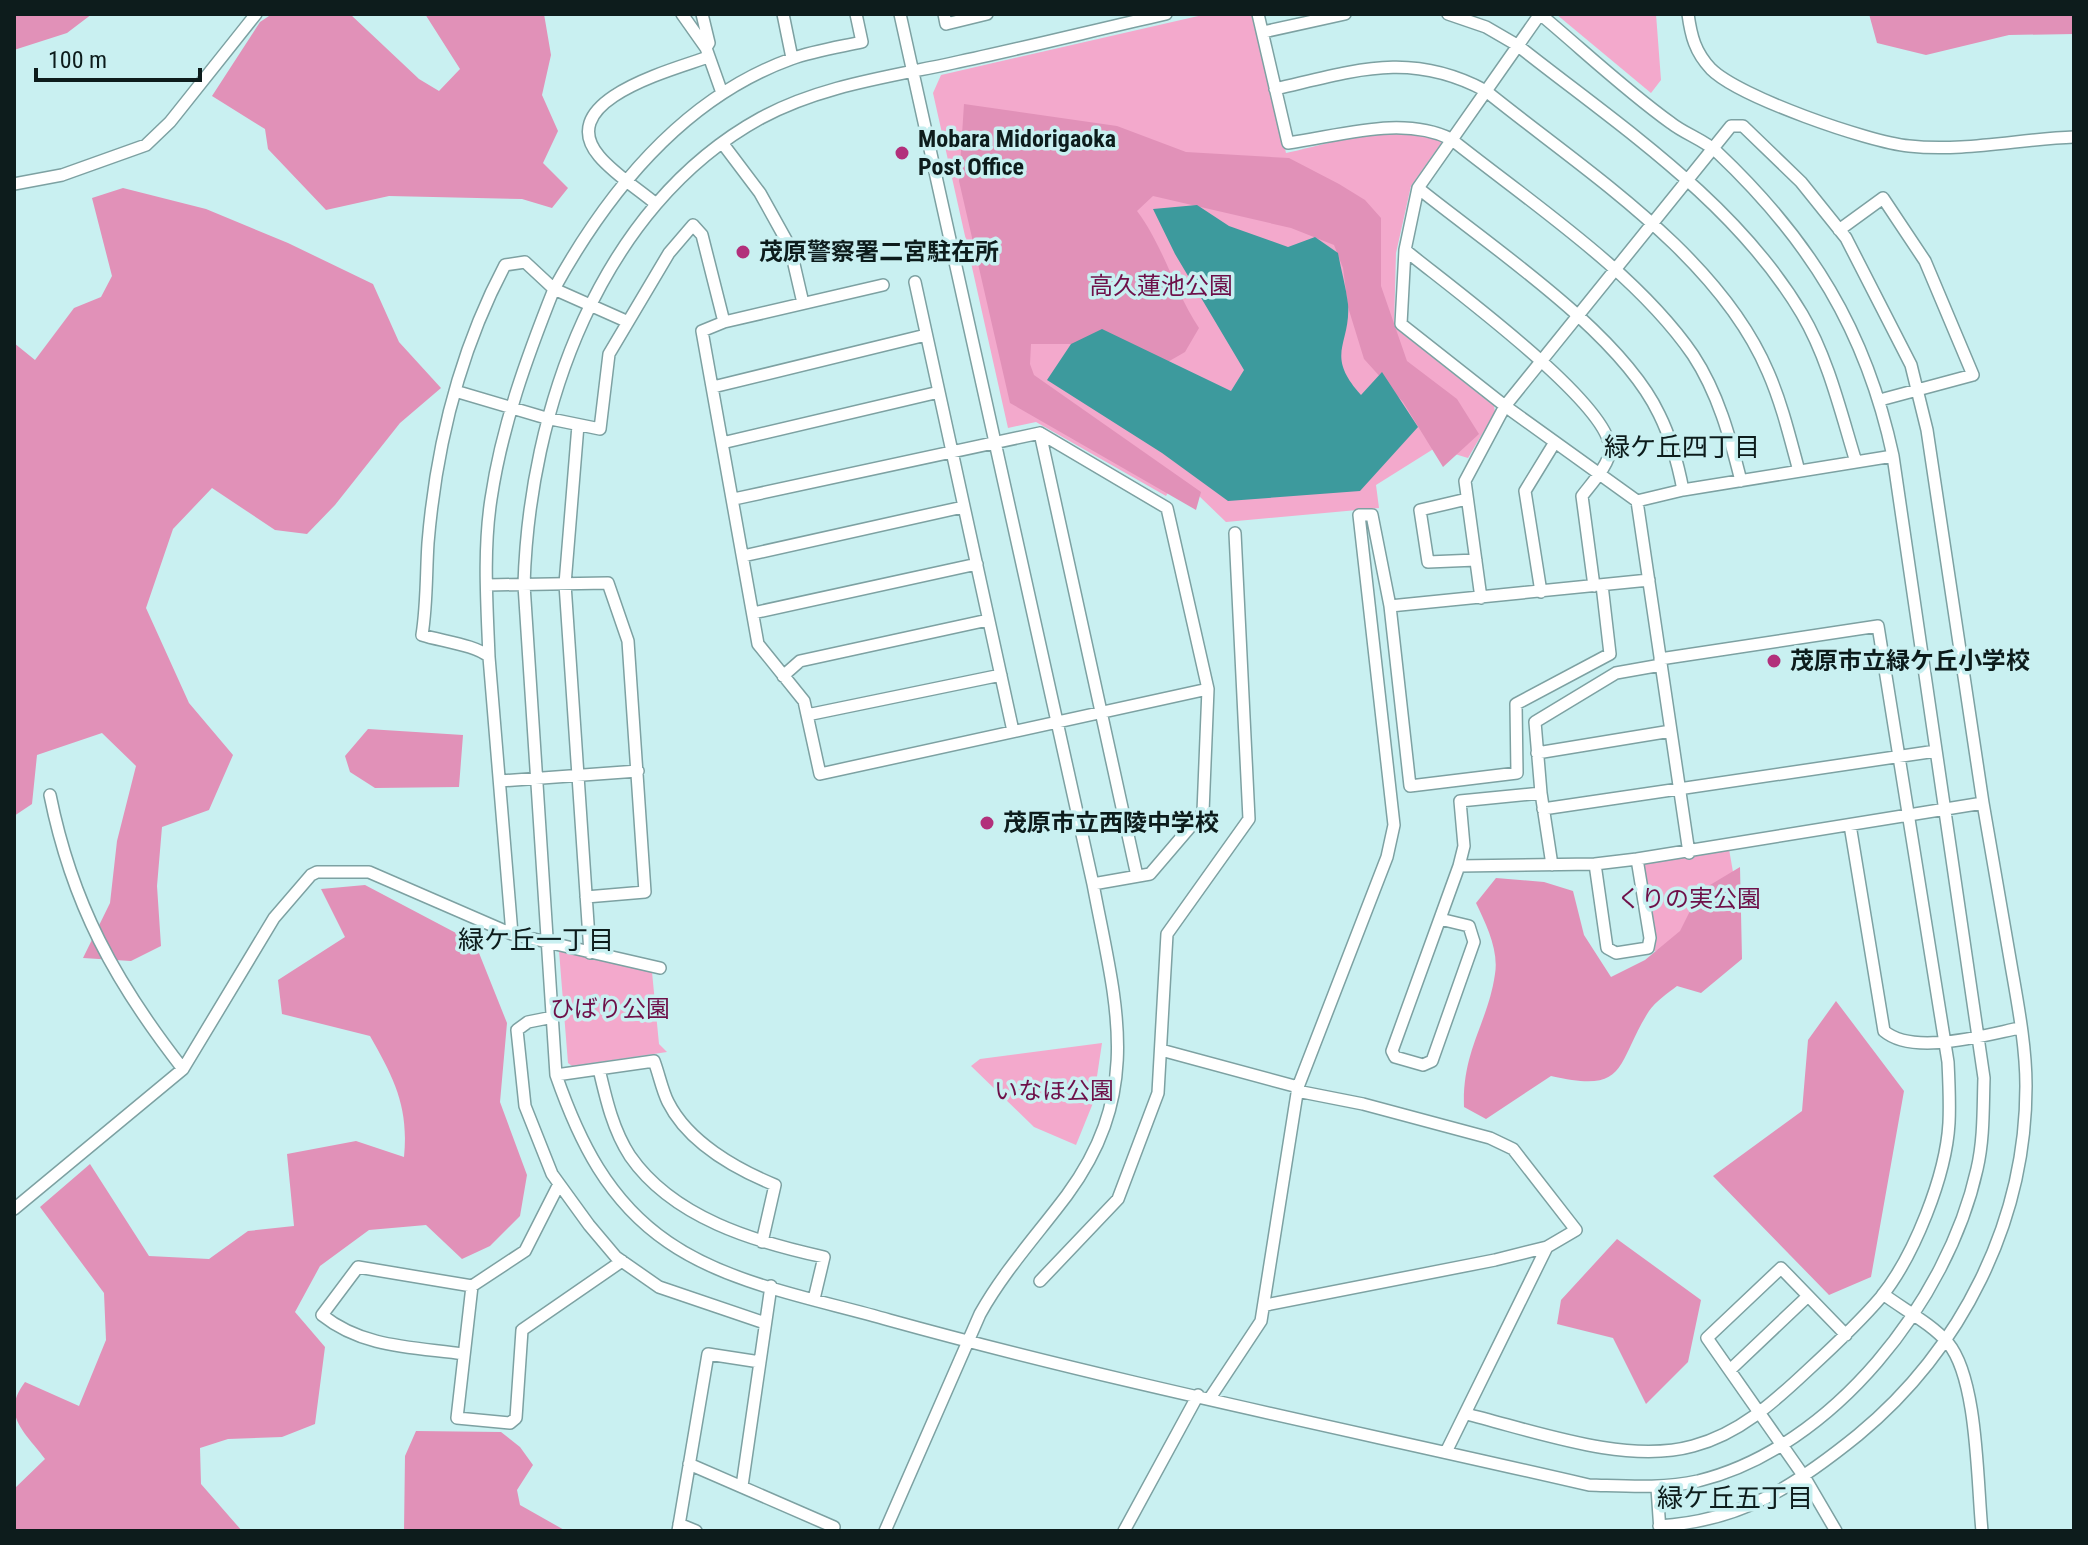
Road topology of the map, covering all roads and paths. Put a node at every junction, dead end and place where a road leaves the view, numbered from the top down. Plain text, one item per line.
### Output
1 (256, 14) edge
2 (682, 14) edge
3 (702, 14) edge
4 (783, 14) edge
5 (856, 14) edge
6 (900, 14) edge
7 (944, 14) edge
8 (987, 14) edge
9 (1166, 14) edge
10 (1258, 14) edge
11 (1345, 14) edge
12 (1448, 14) edge
13 (1540, 14) edge
14 (1688, 14) edge
15 (1149, 16) edge
16 (1263, 32) junction
17 (1517, 45) junction
18 (707, 52) junction
19 (792, 58) junction
20 (913, 71) junction
21 (1275, 89) junction
22 (1486, 91) junction
23 (722, 93) junction
24 (2074, 137) edge
25 (1451, 139) junction
26 (723, 144) junction
27 (1714, 149) junction
28 (627, 179) junction
29 (1688, 181) junction
30 (14, 184) edge
31 (1418, 188) junction
32 (656, 204) junction
33 (1652, 225) junction
34 (1839, 230) junction
35 (1405, 250) junction
36 (1615, 271) junction
37 (915, 282) dead end
38 (883, 285) dead end
39 (554, 289) junction
40 (592, 303) junction
41 (803, 303) junction
42 (1577, 317) junction
43 (626, 321) junction
44 (724, 322) junction
45 (926, 335) junction
46 (1541, 362) junction
47 (713, 387) junction
48 (1917, 390) junction
49 (455, 391) junction
50 (939, 392) junction
51 (1880, 400) junction
52 (511, 406) junction
53 (1505, 406) junction
54 (546, 418) junction
55 (578, 425) junction
56 (1040, 433) junction
57 (996, 442) junction
58 (1555, 442) junction
59 (722, 443) junction
60 (953, 452) junction
61 (1893, 456) junction
62 (1856, 462) junction
63 (1799, 471) junction
64 (1599, 472) junction
65 (1741, 481) junction
66 (1683, 490) junction
67 (734, 499) junction
68 (1467, 499) junction
69 (1637, 501) junction
70 (963, 507) junction
71 (1235, 533) dead end
72 (743, 556) junction
73 (1476, 560) junction
74 (977, 564) junction
75 (1649, 580) junction
76 (565, 584) junction
77 (487, 585) junction
78 (524, 585) junction
79 (1598, 586) junction
80 (1541, 592) junction
81 (1481, 598) junction
82 (1390, 606) junction
83 (753, 613) junction
84 (988, 620) junction
85 (489, 657) junction
86 (1661, 662) junction
87 (1001, 675) junction
88 (783, 676) junction
89 (1208, 689) junction
90 (1101, 713) junction
91 (807, 715) junction
92 (1058, 722) junction
93 (1013, 731) junction
94 (1671, 731) junction
95 (1936, 751) junction
96 (1537, 753) junction
97 (1899, 756) junction
98 (638, 771) junction
99 (577, 775) junction
100 (539, 778) junction
101 (500, 781) junction
102 (1679, 789) junction
103 (1541, 793) junction
104 (50, 795) dead end
105 (1983, 803) junction
106 (1543, 809) junction
107 (1944, 809) junction
108 (1909, 815) junction
109 (1850, 825) junction
110 (1689, 853) junction
111 (1637, 859) junction
112 (1595, 864) junction
113 (1552, 865) junction
114 (1459, 866) junction
115 (1137, 876) junction
116 (1093, 884) junction
117 (586, 897) junction
118 (1440, 919) junction
119 (512, 934) junction
120 (550, 942) junction
121 (590, 953) junction
122 (660, 968) dead end
123 (553, 1017) junction
124 (2020, 1028) junction
125 (1980, 1036) junction
126 (1945, 1043) junction
127 (1161, 1050) junction
128 (183, 1069) junction
129 (599, 1069) junction
130 (556, 1075) junction
131 (1298, 1089) junction
132 (559, 1184) junction
133 (14, 1209) edge
134 (762, 1242) junction
135 (1547, 1247) junction
136 (622, 1261) junction
137 (1040, 1281) dead end
138 (472, 1286) junction
139 (771, 1286) junction
140 (1883, 1294) junction
141 (1808, 1296) junction
142 (814, 1299) junction
143 (1266, 1305) junction
144 (1913, 1316) junction
145 (765, 1323) junction
146 (1846, 1335) junction
147 (1947, 1341) junction
148 (969, 1342) junction
149 (464, 1354) junction
150 (760, 1362) junction
151 (1731, 1369) junction
152 (1204, 1396) junction
153 (1759, 1413) junction
154 (1466, 1414) junction
155 (1782, 1446) junction
156 (1446, 1452) junction
157 (689, 1464) junction
158 (1805, 1478) junction
159 (742, 1486) junction
160 (1657, 1488) junction
161 (679, 1527) edge
162 (1659, 1528) edge
163 (696, 1531) edge
164 (831, 1531) edge
165 (885, 1531) edge
166 (1125, 1531) edge
167 (1836, 1531) edge
168 (1982, 1531) edge

1 - 30 street
2 - 18 street
3 - 18 street
4 - 19 street
5 - 19 street
6 - 20 street
7 - 8 street
9 - 15 street
10 - 16 street
11 - 16 street
12 - 17 street
13 - 17 street
13 - 27 street
14 - 24 street
15 - 20 street
16 - 21 street
17 - 22 street
17 - 29 street
18 - 23 street
18 - 28 street
19 - 23 street
20 - 26 street
20 - 57 street
21 - 22 street
21 - 25 street
22 - 25 street
22 - 33 street
23 - 28 street
25 - 31 street
25 - 36 street
26 - 32 street
26 - 41 street
27 - 29 street
27 - 34 street
27 - 51 street
28 - 32 street
28 - 39 street
29 - 33 street
29 - 62 street
31 - 35 street
31 - 42 street
32 - 40 street
33 - 36 street
33 - 63 street
34 - 48 street
34 - 48 street
35 - 46 street
35 - 53 street
36 - 42 street
36 - 65 street
37 - 45 street
38 - 41 street
39 - 40 street
39 - 49 street
39 - 52 street
40 - 43 street
40 - 54 street
41 - 44 street
42 - 46 street
42 - 66 street
43 - 44 street
43 - 55 street
44 - 47 street
45 - 47 street
45 - 50 street
46 - 53 street
46 - 64 street
47 - 59 street
48 - 51 street
48 - 105 street
49 - 52 street
49 - 85 street
50 - 59 street
50 - 60 street
51 - 61 street
52 - 54 street
52 - 77 street
53 - 58 street
53 - 68 street
54 - 55 street
54 - 78 street
55 - 76 street
56 - 57 street
56 - 89 street
56 - 90 street
57 - 60 street
57 - 92 street
58 - 64 street
58 - 80 street
59 - 67 street
60 - 67 street
60 - 70 street
61 - 62 street
61 - 95 street
62 - 63 street
63 - 65 street
64 - 69 street
64 - 79 street
65 - 66 street
66 - 69 street
67 - 72 street
68 - 73 street
68 - 73 street
69 - 75 street
70 - 72 street
70 - 74 street
71 - 127 street
72 - 83 street
73 - 81 street
74 - 83 street
74 - 84 street
75 - 79 street
75 - 86 street
76 - 78 street
76 - 98 street
76 - 99 street
77 - 78 street
77 - 85 street
78 - 100 street
79 - 80 street
79 - 82 street
80 - 81 street
81 - 82 street
82 - 131 street
83 - 88 street
84 - 87 street
84 - 88 street
85 - 101 street
86 - 94 street
86 - 96 street
86 - 97 street
87 - 91 street
87 - 93 street
88 - 91 street
89 - 90 street
89 - 115 street
90 - 92 street
90 - 115 street
91 - 93 street
92 - 93 street
92 - 116 street
94 - 96 street
94 - 102 street
95 - 97 street
95 - 107 street
96 - 103 street
97 - 102 street
97 - 108 street
98 - 99 street
98 - 117 street
99 - 100 street
99 - 117 street
100 - 101 street
100 - 120 street
101 - 119 street
102 - 106 street
102 - 110 street
103 - 106 street
103 - 114 street
104 - 128 street
105 - 107 street
105 - 124 street
106 - 113 street
107 - 108 street
107 - 125 street
108 - 109 street
108 - 126 street
109 - 110 street
109 - 126 street
110 - 111 street
111 - 112 street
111 - 112 street
112 - 113 street
113 - 114 street
114 - 118 street
115 - 116 street
116 - 148 street
117 - 121 street
118 - 118 street
119 - 120 street
119 - 128 street
120 - 121 street
120 - 123 street
121 - 122 street
123 - 130 street
123 - 132 street
124 - 125 street
124 - 147 street
125 - 126 street
125 - 144 street
126 - 140 street
127 - 131 street
127 - 137 street
128 - 133 street
129 - 130 street
129 - 134 street
129 - 134 street
130 - 139 street
131 - 135 street
131 - 143 street
132 - 136 street
132 - 138 street
134 - 142 street
135 - 143 street
135 - 154 street
136 - 145 street
136 - 149 street
138 - 149 street
138 - 149 street
139 - 142 street
139 - 145 street
140 - 144 street
140 - 146 street
141 - 146 street
141 - 151 street
141 - 151 street
142 - 148 street
143 - 152 street
144 - 147 street
144 - 155 street
145 - 150 street
146 - 153 street
147 - 158 street
147 - 168 street
148 - 152 street
148 - 165 street
150 - 157 street
150 - 159 street
151 - 153 street
152 - 156 street
152 - 166 street
153 - 154 street
153 - 155 street
154 - 156 street
155 - 158 street
155 - 160 street
156 - 160 street
157 - 159 street
157 - 161 street
158 - 162 street
158 - 167 street
159 - 164 street
160 - 162 street
161 - 163 street

